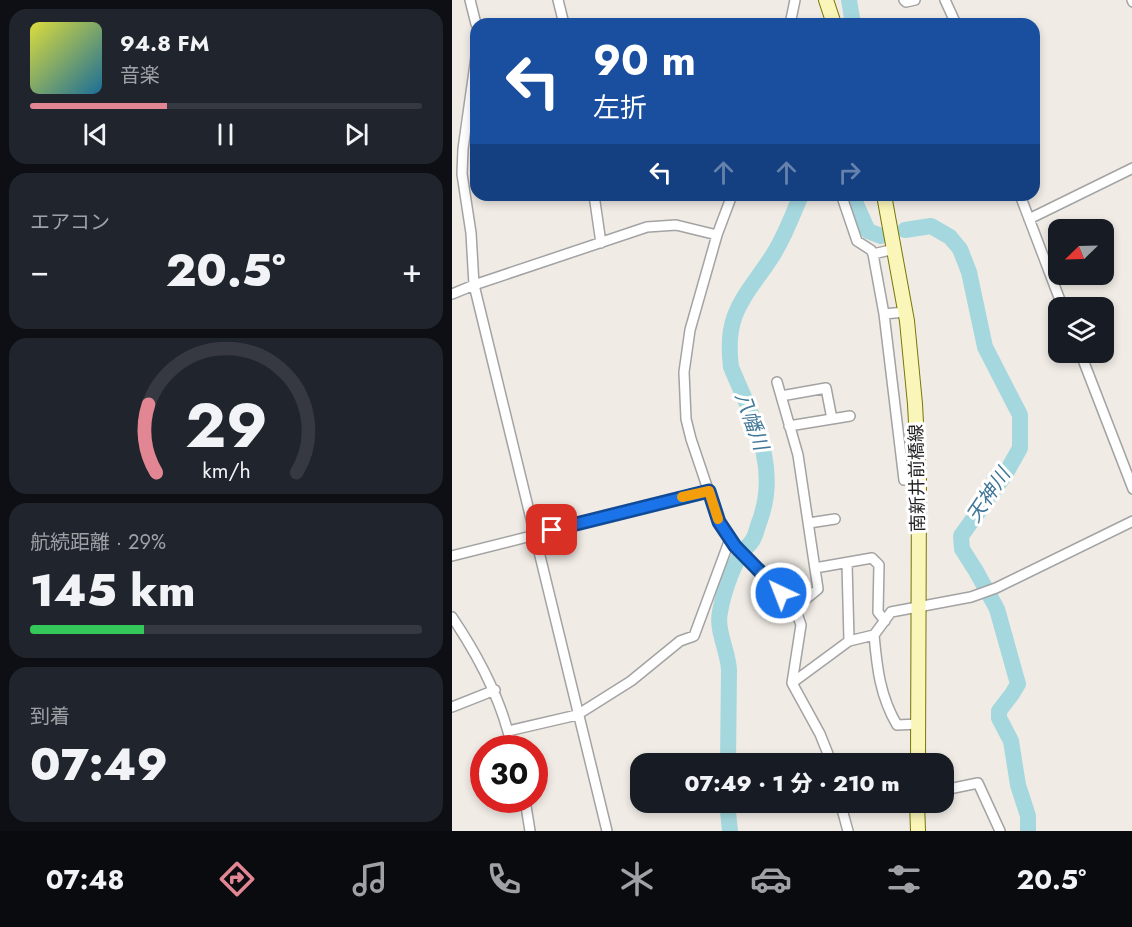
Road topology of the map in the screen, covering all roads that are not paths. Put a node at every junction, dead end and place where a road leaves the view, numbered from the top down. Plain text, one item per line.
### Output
1 (470, 0) edge
2 (558, 0) edge
3 (795, 0) edge
4 (826, 0) edge
5 (904, 0) edge
6 (915, 0) edge
7 (945, 0) edge
8 (474, 18) edge
9 (562, 18) edge
10 (791, 18) edge
11 (832, 18) edge
12 (953, 18) edge
13 (470, 99) edge
14 (1133, 168) edge
15 (595, 201) edge
16 (730, 201) edge
17 (843, 201) edge
18 (885, 201) edge
19 (1022, 201) edge
20 (1029, 219) junction
21 (717, 235) junction
22 (601, 243) junction
23 (895, 249) junction
24 (873, 254) junction
25 (474, 285) junction
26 (452, 294) edge
27 (1059, 297) edge
28 (905, 312) junction
29 (884, 314) junction
30 (1084, 363) edge
31 (777, 382) dead end
32 (781, 396) junction
33 (850, 416) dead end
34 (832, 419) junction
35 (790, 426) junction
36 (919, 480) junction
37 (1133, 489) edge
38 (709, 491) junction
39 (835, 519) dead end
40 (1133, 521) edge
41 (809, 524) junction
42 (534, 535) junction
43 (733, 542) junction
44 (452, 556) edge
45 (847, 562) junction
46 (815, 568) junction
47 (919, 606) junction
48 (795, 608) junction
49 (452, 617) edge
50 (885, 621) junction
51 (874, 635) junction
52 (849, 641) junction
53 (792, 683) junction
54 (495, 690) junction
55 (452, 707) edge
56 (577, 714) junction
57 (919, 724) junction
58 (509, 731) junction
59 (510, 735) edge
60 (828, 753) edge
61 (918, 753) edge
62 (954, 788) edge
63 (527, 813) edge
64 (843, 813) edge
65 (917, 813) edge
66 (530, 831) edge
67 (607, 831) edge
68 (848, 831) edge
69 (918, 831) edge
70 (1000, 831) edge

1 - 8 street
2 - 9 street
3 - 10 street
4 - 11 main road
5 - 6 street
7 - 12 street
13 - 25 street
14 - 20 street
15 - 22 street
16 - 21 street
17 - 24 street
18 - 23 main road, 南新井前橋線
19 - 20 street
20 - 27 street
21 - 22 street
21 - 38 street
22 - 25 street
23 - 24 street
23 - 28 main road, 南新井前橋線
24 - 29 street
25 - 26 street
25 - 42 street
28 - 29 street
28 - 36 main road, 南新井前橋線
29 - 36 street
30 - 37 street
31 - 32 street
32 - 34 street
32 - 35 street
33 - 34 street
34 - 35 street
35 - 41 street
36 - 47 main road, 南新井前橋線
38 - 42 street
38 - 43 street
39 - 41 street
40 - 47 street
41 - 46 street
42 - 44 street
42 - 56 street
43 - 48 street
43 - 56 street
45 - 46 street
45 - 50 street
45 - 52 street
46 - 48 street
47 - 50 street
47 - 57 main road, 南新井前橋線
48 - 53 street
49 - 54 street
50 - 51 street
51 - 52 street
51 - 57 street
52 - 53 street
53 - 60 street
54 - 55 street
54 - 58 street
56 - 58 street
56 - 67 street
57 - 61 main road, 南新井前橋線
58 - 59 street
62 - 70 street
63 - 66 street
64 - 68 street
65 - 69 main road

